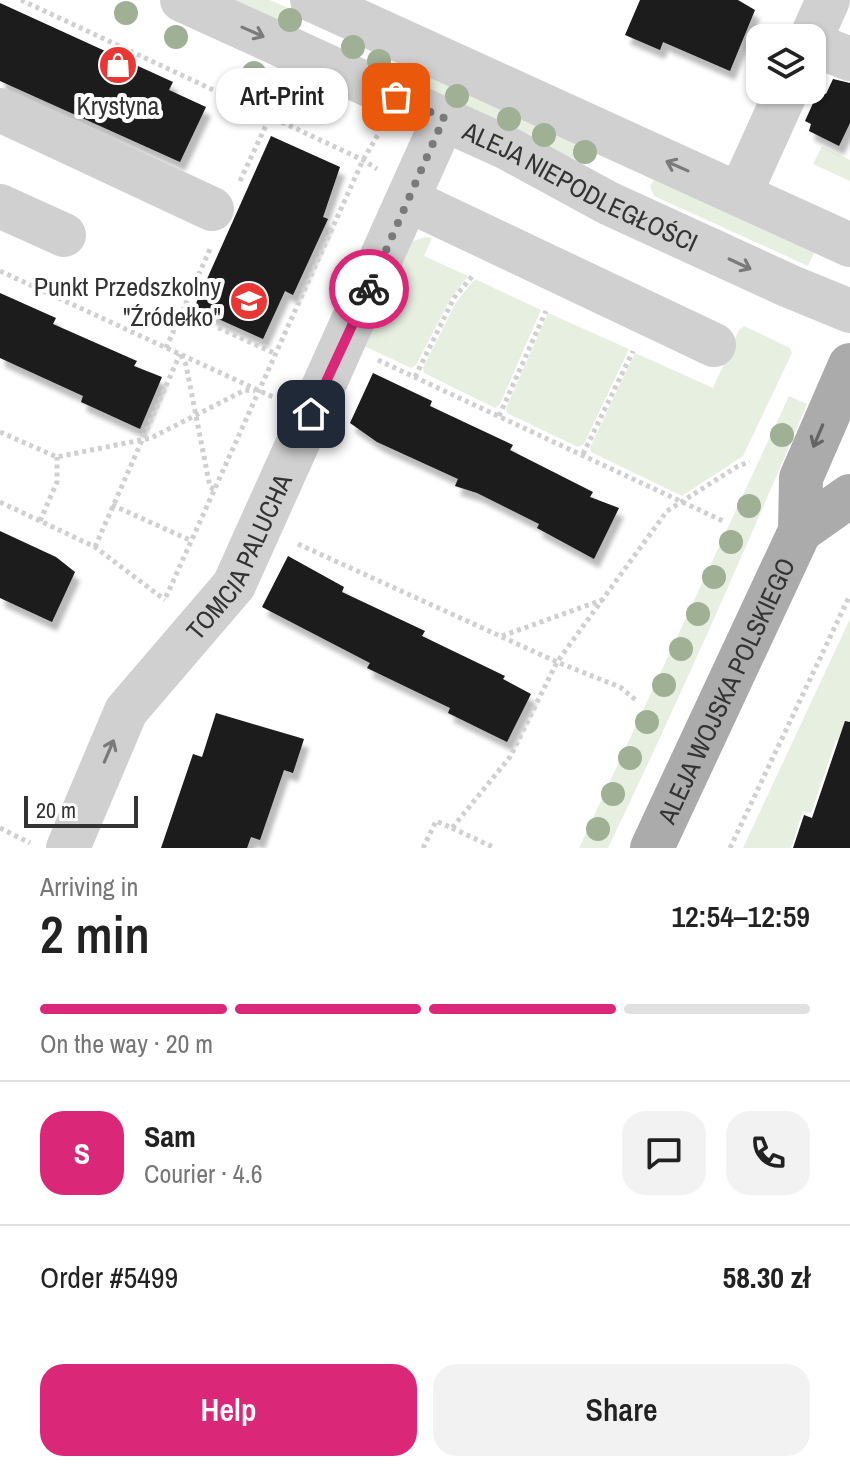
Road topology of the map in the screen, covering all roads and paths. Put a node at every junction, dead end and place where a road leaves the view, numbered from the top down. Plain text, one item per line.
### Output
1 (21, 0) edge
2 (182, 0) edge
3 (312, 0) edge
4 (828, 0) edge
5 (381, 14) edge
6 (818, 24) edge
7 (826, 48) edge
8 (850, 59) edge
9 (781, 104) edge
10 (0, 110) edge
11 (444, 118) junction
12 (636, 147) junction
13 (740, 194) junction
14 (408, 200) junction
15 (608, 203) junction
16 (0, 206) edge
17 (212, 209) dead end
18 (64, 235) dead end
19 (491, 239) junction
20 (850, 245) edge
21 (0, 271) edge
22 (563, 273) junction
23 (182, 311) dead end
24 (850, 311) edge
25 (650, 315) junction
26 (344, 344) junction
27 (714, 345) dead end
28 (180, 354) junction
29 (276, 354) junction
30 (850, 365) edge
31 (415, 377) junction
32 (260, 391) junction
33 (197, 414) junction
34 (499, 416) junction
35 (0, 432) edge
36 (144, 439) junction
37 (583, 454) junction
38 (57, 457) junction
39 (750, 462) dead end
40 (215, 490) junction
41 (850, 496) edge
42 (0, 502) edge
43 (683, 502) junction
44 (112, 505) junction
45 (40, 521) junction
46 (723, 521) dead end
47 (800, 531) junction
48 (284, 538) dead end
49 (192, 541) junction
50 (95, 547) junction
51 (850, 595) edge
52 (165, 600) junction
53 (602, 600) junction
54 (158, 611) dead end
55 (501, 636) junction
56 (557, 662) junction
57 (637, 701) dead end
58 (0, 828) edge
59 (452, 828) junction
60 (33, 848) edge
61 (68, 848) edge
62 (423, 848) edge
63 (495, 848) edge
64 (652, 848) edge
65 (730, 848) edge

1 - 29 path
2 -> 11 street, ALEJA NIEPODLEGŁOŚCI
3 - 5 street, ALEJA NIEPODLEGŁOŚCI
4 - 6 street
5 - 12 street, ALEJA NIEPODLEGŁOŚCI
7 - 8 street
9 - 13 street
10 - 17 street
11 - 14 street, TOMCIA PALUCHA
11 - 15 street, ALEJA NIEPODLEGŁOŚCI
13 -> 12 street, ALEJA NIEPODLEGŁOŚCI
12 - 15 street
13 - 20 street, ALEJA NIEPODLEGŁOŚCI
14 - 19 street
14 - 26 street, TOMCIA PALUCHA
15 -> 24 street, ALEJA NIEPODLEGŁOŚCI
16 - 18 street
19 - 22 street
19 - 31 path
21 - 28 path
22 - 25 street
22 - 34 path
23 - 29 path
25 - 27 street
25 - 37 path
26 - 31 path
61 -> 26 street, TOMCIA PALUCHA
28 - 32 path
28 - 33 path
28 - 36 path
29 - 32 path
30 -> 47 main road, ALEJA WOJSKA POLSKIEGO
31 - 34 path
32 - 33 path
32 - 40 path
33 - 36 path
33 - 40 path
34 - 37 path
35 - 38 path
36 - 38 path
36 - 44 path
37 - 43 path
38 - 45 path
39 - 43 path
40 - 49 path
41 - 47 main road, ALEJA WOJSKA POLSKIEGO
42 - 45 path
43 - 46 path
43 - 53 path
44 - 49 path
44 - 50 path
45 - 50 path
47 - 64 main road, ALEJA WOJSKA POLSKIEGO
48 - 55 path
49 - 52 path
50 - 52 path
51 - 65 path
52 - 54 path
53 - 55 path
53 - 56 path
55 - 56 path
56 - 57 path
56 - 59 path
58 - 60 path
59 - 62 path
59 - 63 path

